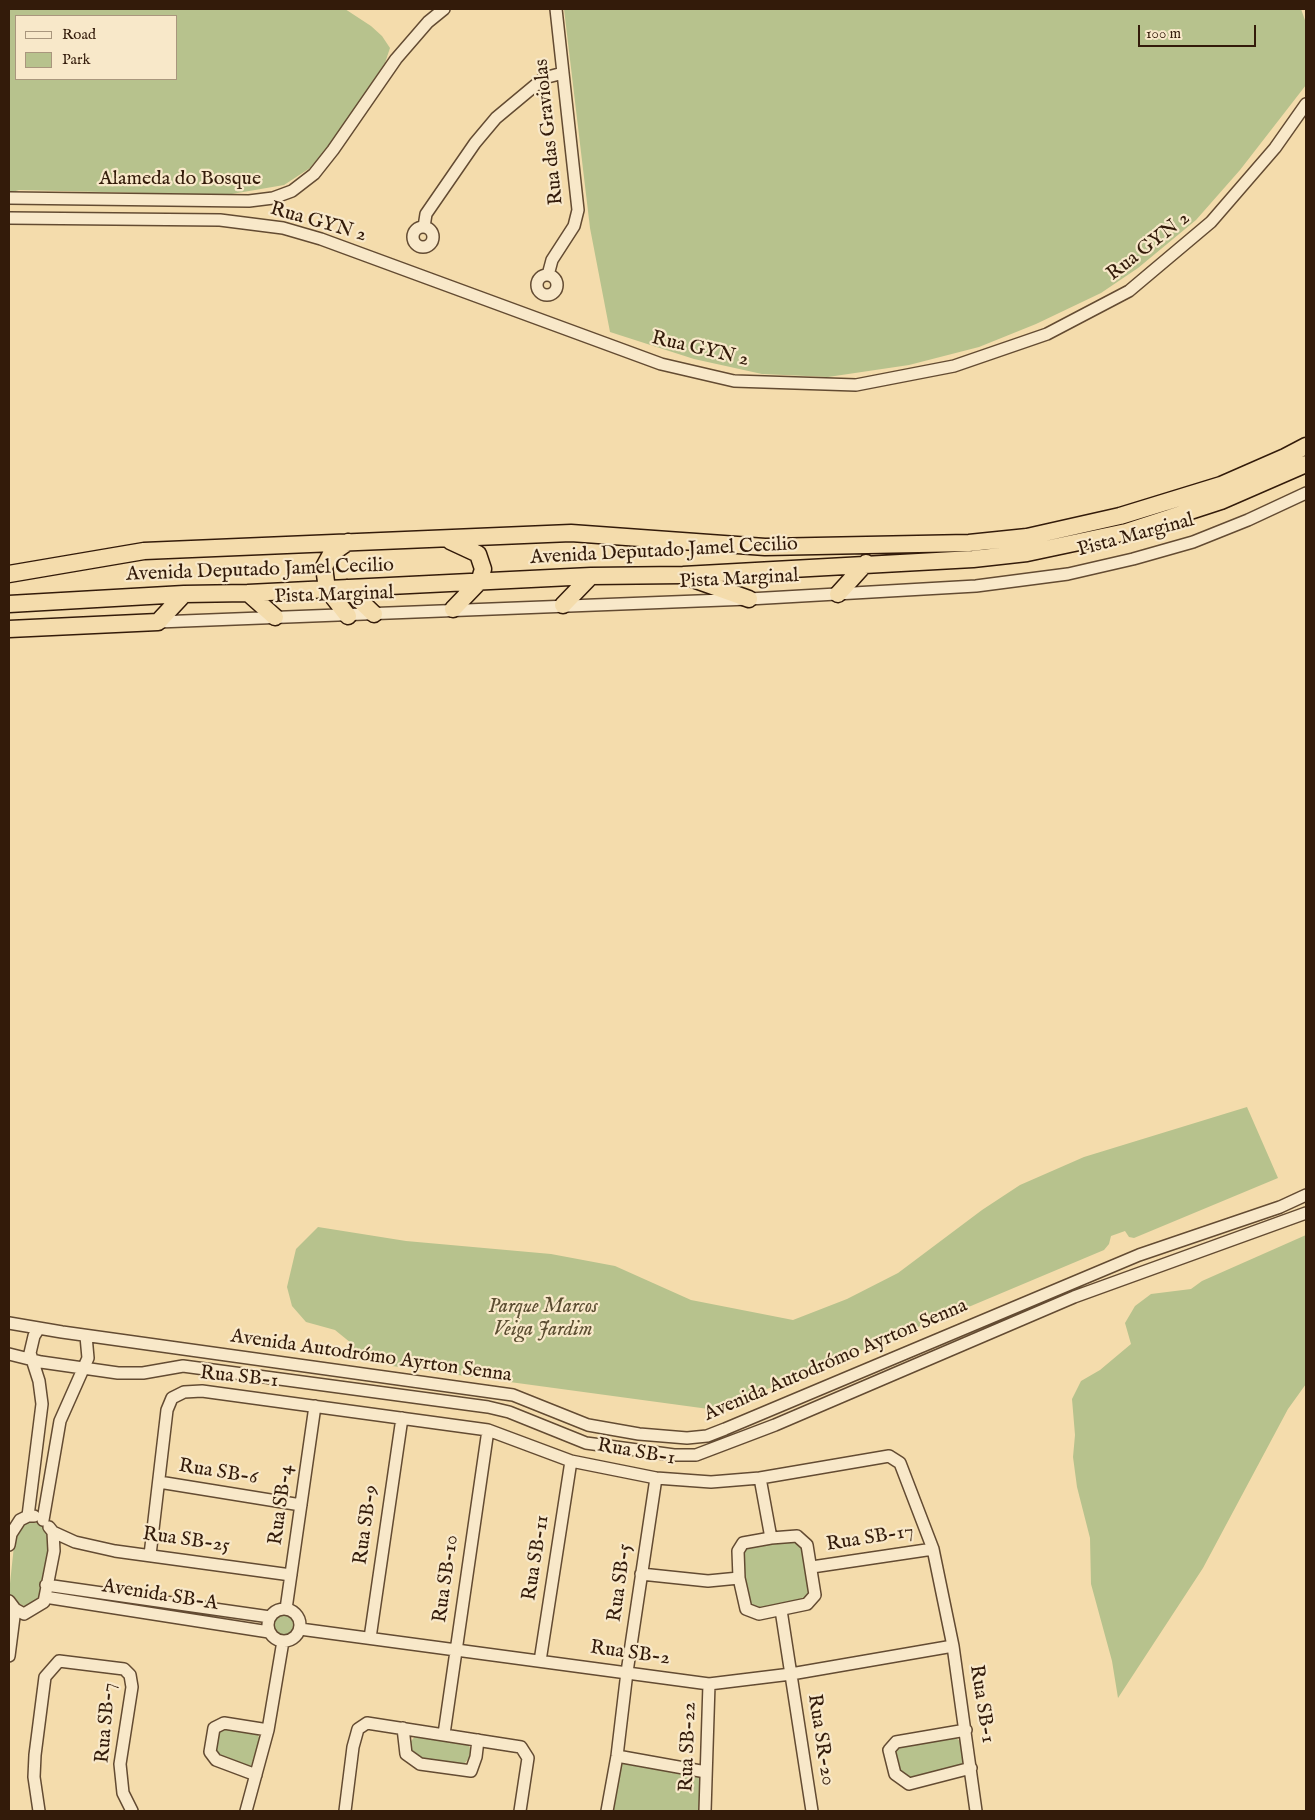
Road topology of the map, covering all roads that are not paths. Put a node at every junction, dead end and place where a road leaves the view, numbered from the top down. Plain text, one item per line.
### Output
1 (444, 9) edge
2 (556, 9) edge
3 (563, 73) junction
4 (1306, 104) edge
5 (9, 198) edge
6 (9, 218) edge
7 (424, 227) dead end
8 (548, 275) dead end
9 (1306, 446) edge
10 (1306, 464) edge
11 (1306, 493) edge
12 (443, 539) junction
13 (348, 542) junction
14 (866, 563) junction
15 (9, 574) edge
16 (683, 575) junction
17 (591, 576) junction
18 (479, 582) junction
19 (347, 588) junction
20 (327, 589) junction
21 (248, 593) junction
22 (184, 594) junction
23 (838, 594) junction
24 (749, 599) junction
25 (9, 604) edge
26 (563, 605) junction
27 (452, 610) junction
28 (374, 614) junction
29 (348, 616) junction
30 (275, 617) junction
31 (158, 622) junction
32 (9, 630) edge
33 (1306, 1195) edge
34 (1306, 1214) edge
35 (9, 1322) edge
36 (39, 1328) junction
37 (86, 1336) junction
38 (9, 1354) edge
39 (32, 1360) junction
40 (85, 1367) junction
41 (870, 1367) junction
42 (875, 1382) junction
43 (315, 1406) junction
44 (402, 1418) junction
45 (488, 1430) junction
46 (571, 1461) junction
47 (656, 1478) junction
48 (760, 1478) junction
49 (159, 1482) junction
50 (301, 1505) junction
51 (28, 1516) junction
52 (43, 1520) junction
53 (53, 1532) junction
54 (9, 1538) edge
55 (771, 1538) junction
56 (75, 1542) junction
57 (933, 1548) junction
58 (54, 1551) junction
59 (150, 1555) junction
60 (812, 1567) junction
61 (642, 1574) junction
62 (291, 1575) junction
63 (739, 1578) junction
64 (46, 1585) junction
65 (44, 1597) junction
66 (148, 1600) junction
67 (12, 1605) edge
68 (286, 1609) junction
69 (781, 1610) junction
70 (147, 1613) junction
71 (270, 1617) junction
72 (300, 1629) junction
73 (270, 1632) junction
74 (370, 1638) junction
75 (283, 1641) junction
76 (953, 1646) junction
77 (456, 1649) junction
78 (9, 1656) edge
79 (540, 1661) junction
80 (627, 1672) junction
81 (790, 1674) junction
82 (709, 1684) junction
83 (403, 1728) junction
84 (268, 1730) junction
85 (966, 1730) junction
86 (444, 1734) junction
87 (478, 1740) junction
88 (617, 1756) junction
89 (971, 1768) junction
90 (706, 1772) junction
91 (256, 1775) junction
92 (39, 1811) edge
93 (132, 1811) edge
94 (246, 1811) edge
95 (345, 1811) edge
96 (520, 1811) edge
97 (607, 1811) edge
98 (705, 1811) edge
99 (812, 1811) edge
100 (976, 1811) edge

1 - 5 street, Alameda do Bosque
2 - 3 street, Rua das Graviolas
3 - 7 street
3 - 8 street, Rua das Graviolas
4 - 6 street, Rua GYN 2
9 - 12 highway, Avenida Deputado Jamel Cecilio
10 - 14 highway, Avenida Deputado Jamel Cecilio
11 - 23 street, Pista Marginal
12 - 13 highway, Avenida Deputado Jamel Cecilio
12 - 18 highway
13 - 15 highway, Avenida Deputado Jamel Cecilio
13 - 20 highway
14 - 16 highway, Avenida Deputado Jamel Cecilio
14 - 23 highway
16 - 17 highway, Avenida Deputado Jamel Cecilio
16 - 24 highway
17 - 18 highway, Avenida Deputado Jamel Cecilio
17 - 26 highway
18 - 19 highway, Avenida Deputado Jamel Cecilio
18 - 27 highway
19 - 20 highway, Avenida Deputado Jamel Cecilio
19 - 28 highway
20 - 21 highway, Avenida Deputado Jamel Cecilio
20 - 29 highway
21 - 22 highway, Avenida Deputado Jamel Cecilio
21 - 30 highway
22 - 25 highway, Avenida Deputado Jamel Cecilio
22 - 31 highway
23 - 24 street, Pista Marginal
24 - 26 street, Pista Marginal
26 - 27 street, Pista Marginal
27 - 28 street, Pista Marginal
28 - 29 street, Pista Marginal
29 - 30 street, Pista Marginal
30 - 31 street, Pista Marginal
31 - 32 highway
33 - 41 street, Avenida Autodrómo Ayrton Senna
34 - 42 street, Avenida Autodrómo Ayrton Senna
35 - 36 street, Avenida Autodrómo Ayrton Senna
36 - 37 street, Avenida Autodrómo Ayrton Senna
36 - 39 street
37 - 40 street
37 - 41 street, Avenida Autodrómo Ayrton Senna
38 - 39 street, Avenida Autodrómo Ayrton Senna
39 - 40 street, Avenida Autodrómo Ayrton Senna
39 - 51 street
40 - 42 street, Avenida Autodrómo Ayrton Senna
40 - 52 street
41 - 42 street
43 - 44 street, Rua SB-1
43 - 49 street, Rua SB-1
43 - 50 street, Rua SB-4
44 - 45 street, Rua SB-1
44 - 74 street, Rua SB-9
45 - 46 street, Rua SB-1
45 - 77 street, Rua SB-10
46 - 47 street, Rua SB-1
46 - 79 street, Rua SB-11
47 - 48 street, Rua SB-1
47 - 61 street, Rua SB-5
48 - 55 street
48 - 57 street, Rua SB-1
49 - 50 street, Rua SB-6
49 - 59 street, Rua SB-1
50 - 62 street, Rua SB-4
51 - 52 street
51 - 54 street
52 - 53 street
53 - 56 street, Rua SB-25
53 - 58 street
55 - 60 street
55 - 63 street
56 - 58 street
56 - 59 street, Rua SB-25
57 - 60 street, Rua SB-17
57 - 76 street, Rua SB-1
58 - 64 street
59 - 62 street, Rua SB-25
60 - 69 street
61 - 63 street
61 - 80 street, Rua SB-5
62 - 68 street, Rua SB-4
63 - 69 street
64 - 65 street
64 - 66 street, Avenida SB-A
65 - 67 street
65 - 70 street, Avenida SB-A
66 - 70 street
66 - 71 street, Avenida SB-A
67 - 78 street
68 - 71 street
68 - 72 street
69 - 81 street, Rua SR-20
70 - 73 street, Avenida SB-A
71 - 73 street
72 - 74 street, Rua SB-2
72 - 75 street
73 - 75 street
74 - 77 street, Rua SB-2
75 - 84 street
76 - 81 street, Rua SB-2
76 - 85 street, Rua SB-1
77 - 79 street, Rua SB-2
77 - 86 street, Rua SB-10
79 - 80 street, Rua SB-2
80 - 82 street, Rua SB-2
80 - 88 street, Rua SB-5
81 - 82 street, Rua SB-2
81 - 99 street, Rua SR-20
82 - 90 street, Rua SB-22
83 - 86 street
83 - 87 street
83 - 95 street
84 - 91 street
84 - 91 street
85 - 89 street, Rua SB-1
85 - 89 street
86 - 87 street
87 - 96 street
88 - 90 street
88 - 97 street, Rua SB-5
89 - 100 street, Rua SB-1
90 - 98 street, Rua SB-22
91 - 94 street
92 - 93 street, Rua SB-7

